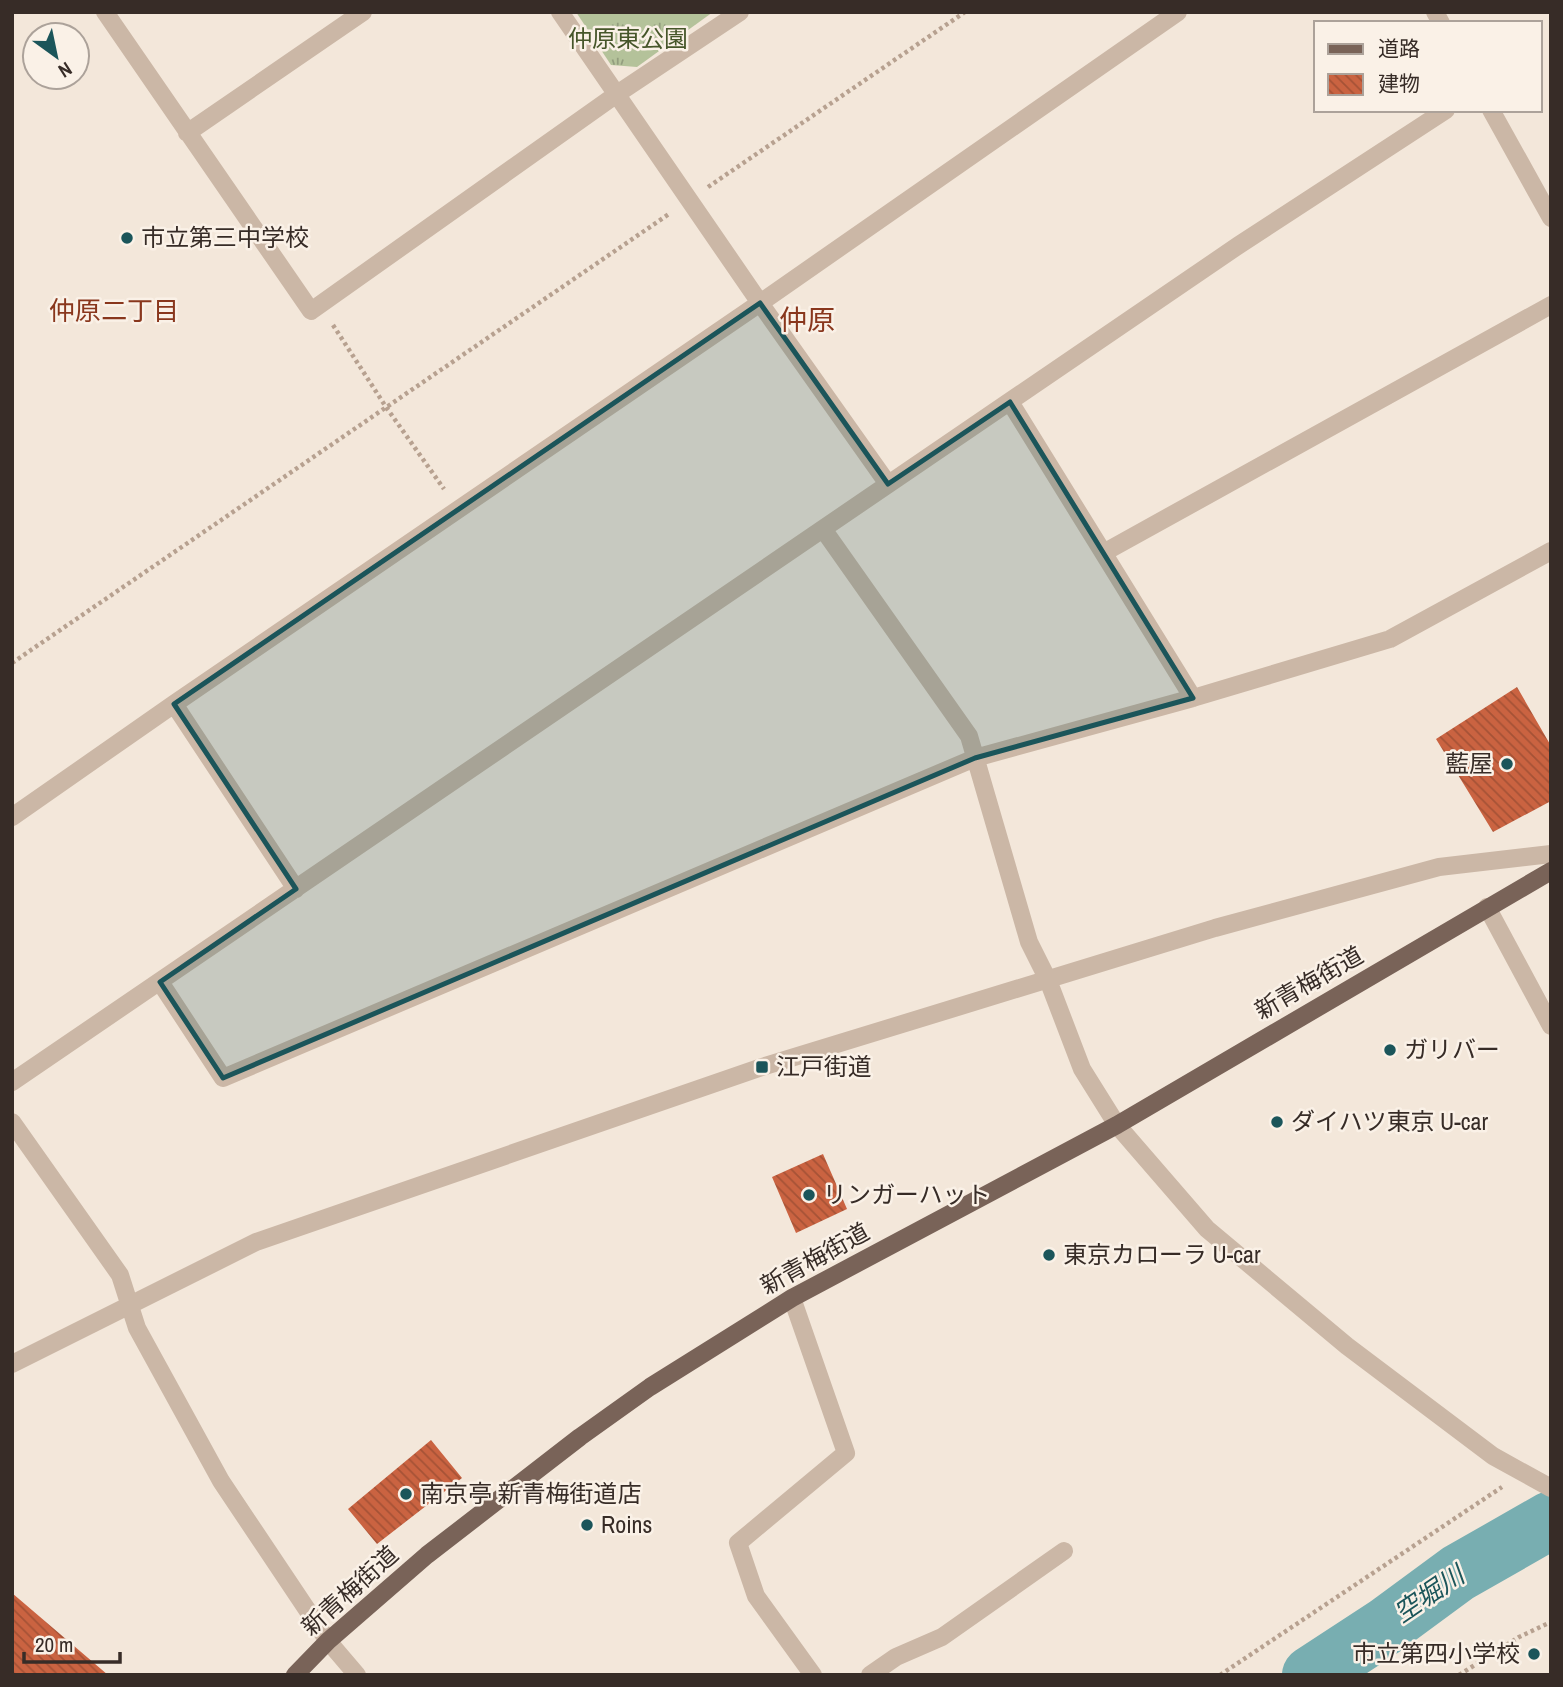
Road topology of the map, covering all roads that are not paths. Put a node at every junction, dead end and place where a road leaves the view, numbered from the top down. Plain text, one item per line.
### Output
1 (105, 12) edge
2 (363, 12) edge
3 (560, 12) edge
4 (740, 12) edge
5 (1178, 12) edge
6 (617, 94) junction
7 (1443, 112) edge
8 (1492, 112) edge
9 (187, 133) junction
10 (1551, 218) edge
11 (760, 303) junction
12 (1551, 305) edge
13 (1010, 402) junction
14 (888, 484) junction
15 (823, 529) junction
16 (1551, 551) edge
17 (1105, 552) junction
18 (1193, 698) junction
19 (174, 704) junction
20 (975, 758) junction
21 (12, 817) edge
22 (1551, 854) edge
23 (1551, 871) edge
24 (296, 889) junction
25 (1487, 907) junction
26 (1048, 980) junction
27 (160, 982) junction
28 (1551, 1026) edge
29 (12, 1082) edge
30 (12, 1122) edge
31 (1117, 1125) junction
32 (792, 1298) junction
33 (130, 1304) junction
34 (12, 1364) edge
35 (1551, 1488) edge
36 (1065, 1551) dead end
37 (328, 1641) junction
38 (295, 1675) edge
39 (357, 1675) edge
40 (813, 1675) edge
41 (870, 1675) edge

1 - 9 street
2 - 9 street
3 - 6 street
4 - 6 street
5 - 11 street
6 - 9 street
6 - 11 street
7 - 13 street
8 - 10 street
11 - 14 street
11 - 19 street
12 - 17 street
13 - 14 street
13 - 17 street
14 - 15 street
15 - 20 street
15 - 24 street
16 - 18 street
17 - 18 street
18 - 20 street
19 - 21 street
19 - 24 street
20 - 26 street
20 - 27 street
22 - 26 street
23 - 25 main road, 新青梅街道
24 - 27 street
25 - 28 street
25 - 31 main road, 新青梅街道
26 - 31 street
26 - 33 street
27 - 29 street
30 - 33 street
31 - 32 main road, 新青梅街道
31 - 35 street
32 - 37 main road, 新青梅街道
32 - 40 street
33 - 34 street
33 - 37 street
36 - 41 street
37 - 38 main road, 新青梅街道
37 - 39 street

